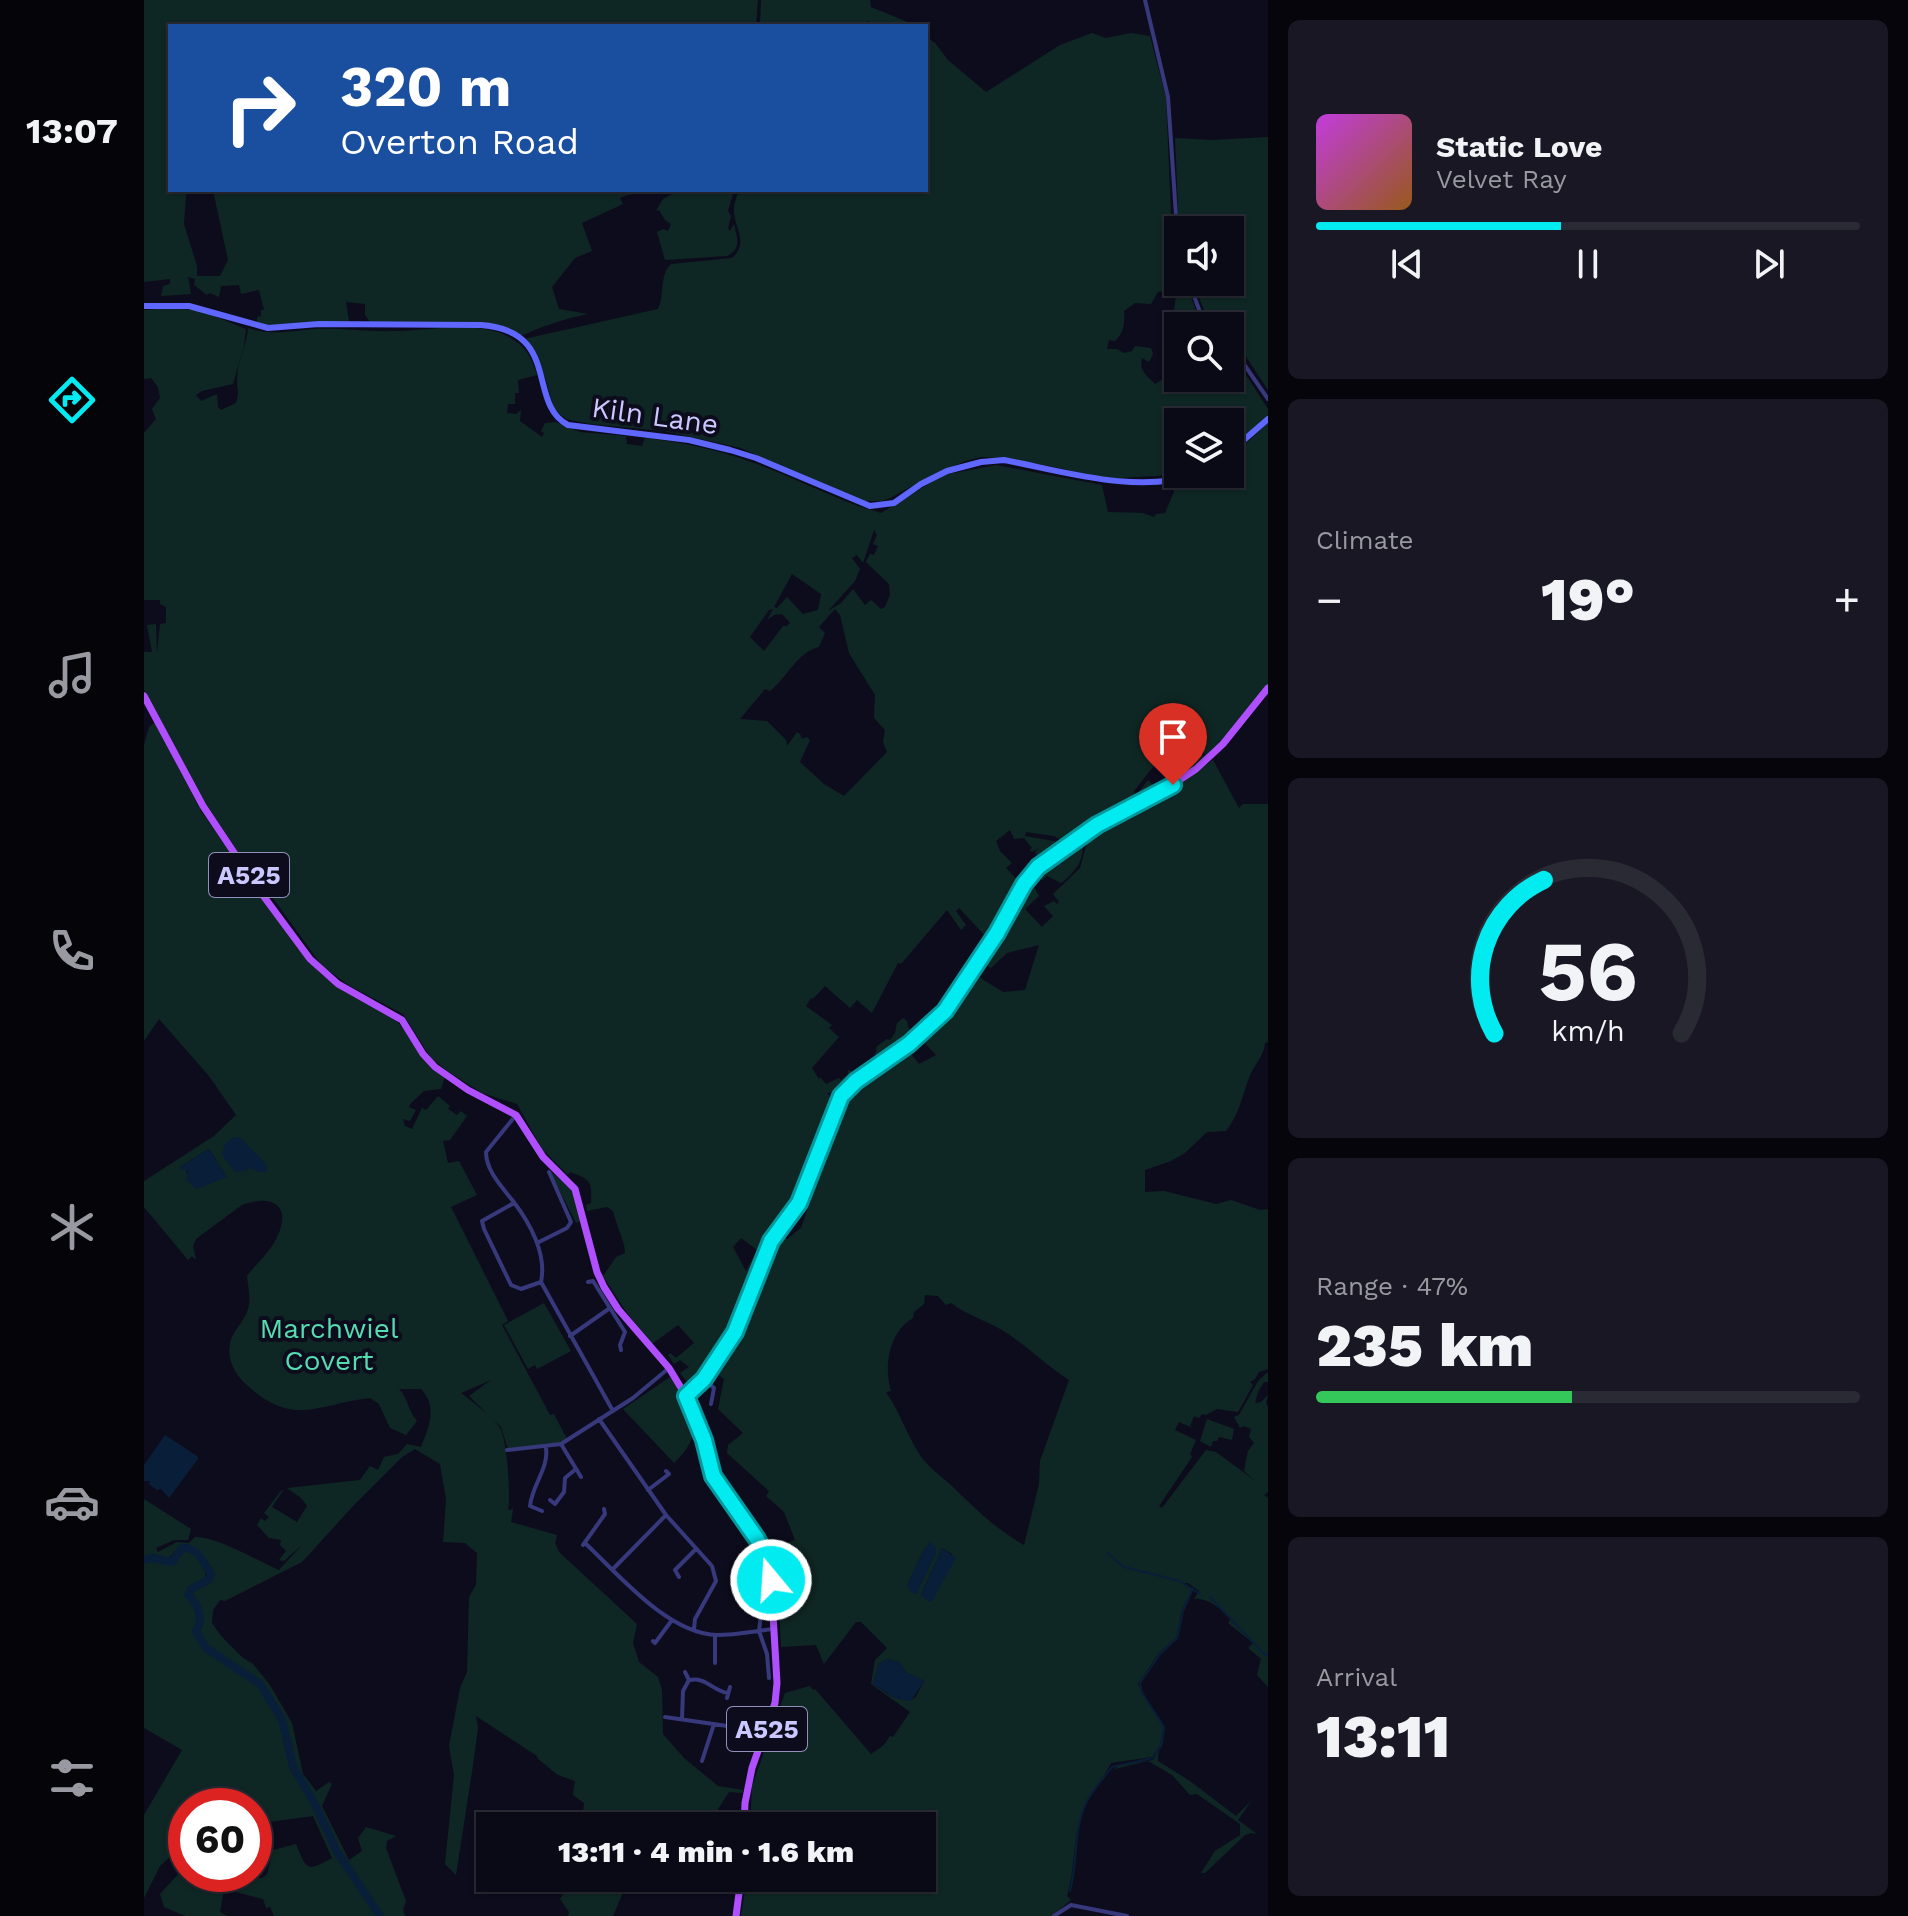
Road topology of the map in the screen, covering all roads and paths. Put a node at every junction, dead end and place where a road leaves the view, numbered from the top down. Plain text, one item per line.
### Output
1 (1145, 0) edge
2 (1176, 216) edge
3 (144, 306) edge
4 (1244, 364) edge
5 (1268, 399) edge
6 (1268, 419) edge
7 (1244, 440) edge
8 (1164, 479) edge
9 (1268, 688) edge
10 (144, 696) edge
11 (516, 1115) junction
12 (549, 1177) dead end
13 (514, 1203) junction
14 (537, 1243) junction
15 (591, 1280) dead end
16 (541, 1282) junction
17 (610, 1308) junction
18 (570, 1336) junction
19 (621, 1350) dead end
20 (669, 1368) junction
21 (704, 1379) junction
22 (686, 1396) junction
23 (711, 1404) dead end
24 (613, 1411) junction
25 (599, 1419) junction
26 (561, 1444) junction
27 (546, 1448) junction
28 (507, 1450) dead end
29 (576, 1469) junction
30 (666, 1471) dead end
31 (581, 1477) dead end
32 (648, 1490) junction
33 (550, 1500) dead end
34 (530, 1506) junction
35 (542, 1511) dead end
36 (526, 1512) dead end
37 (606, 1513) dead end
38 (666, 1515) junction
39 (696, 1549) junction
40 (613, 1569) junction
41 (760, 1569) dead end
42 (679, 1577) dead end
43 (672, 1620) junction
44 (694, 1629) junction
45 (774, 1629) junction
46 (759, 1631) junction
47 (715, 1635) junction
48 (655, 1643) dead end
49 (713, 1660) dead end
50 (685, 1672) dead end
51 (769, 1678) dead end
52 (689, 1680) junction
53 (730, 1687) dead end
54 (665, 1717) dead end
55 (682, 1719) junction
56 (714, 1724) junction
57 (764, 1736) junction
58 (702, 1761) dead end
59 (745, 1812) edge
60 (739, 1892) edge
61 (736, 1916) edge
62 (1054, 1916) edge
63 (1127, 1916) edge

1 - 2 street
3 - 8 main road, Kiln Lane
4 - 5 street
6 - 7 main road
9 - 21 main road
10 - 11 main road, A525
11 - 13 street
11 - 20 main road, A525
12 - 14 street
13 - 14 street
13 - 16 street
14 - 16 street
15 - 17 street
16 - 18 street
17 - 18 street
17 - 19 street
18 - 24 street
20 - 22 main road, A525
20 - 24 street
21 - 22 main road
21 - 23 street
22 - 45 main road, A525
24 - 25 street
25 - 26 street
25 - 32 street
26 - 27 street
26 - 29 street
27 - 28 street
27 - 34 street
29 - 31 street
29 - 33 street
30 - 32 street
32 - 38 street
34 - 35 street
34 - 36 street
37 - 40 street
38 - 39 street
38 - 40 street
39 - 42 street
39 - 44 street
40 - 43 street
41 - 46 street
43 - 44 street
43 - 48 street
44 - 47 street
45 - 46 street
45 - 57 main road, A525
46 - 47 street
46 - 51 street
47 - 49 street
50 - 52 street
52 - 53 street
52 - 55 street
54 - 55 street
55 - 56 street
56 - 57 street
56 - 58 street
57 - 59 main road, A525
60 - 61 main road
62 - 63 street

